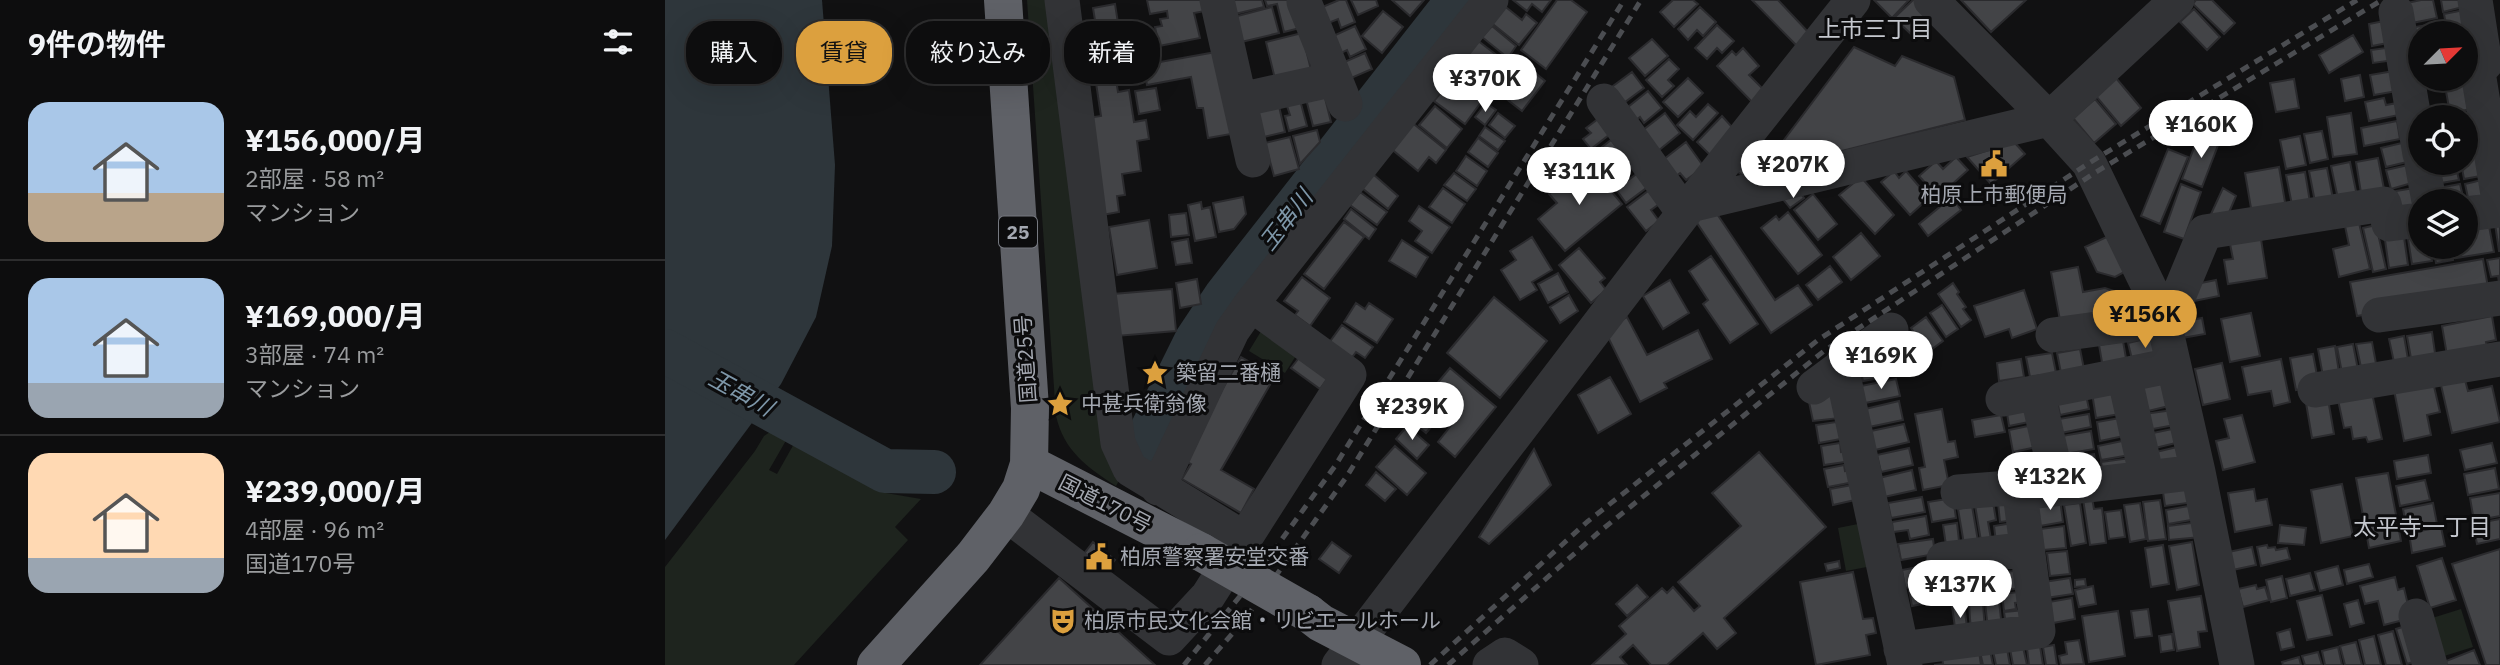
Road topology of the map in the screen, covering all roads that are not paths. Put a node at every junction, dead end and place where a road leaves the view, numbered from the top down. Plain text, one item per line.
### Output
1 (1003, 0) edge
2 (1062, 0) edge
3 (1217, 0) edge
4 (1491, 0) edge
5 (1853, 0) edge
6 (1931, 0) edge
7 (2177, 0) edge
8 (2475, 0) edge
9 (1304, 2) dead end
10 (2396, 12) dead end
11 (2408, 58) edge
12 (2482, 65) edge
13 (1240, 100) junction
14 (1604, 101) dead end
15 (2049, 119) junction
16 (1253, 160) dead end
17 (2500, 208) edge
18 (1687, 209) junction
19 (2478, 212) edge
20 (2408, 222) edge
21 (2500, 298) edge
22 (1251, 304) junction
23 (2379, 315) dead end
24 (2162, 317) junction
25 (1891, 330) dead end
26 (2053, 335) dead end
27 (2500, 359) edge
28 (2173, 365) junction
29 (2124, 375) junction
30 (2315, 390) dead end
31 (2037, 392) junction
32 (2003, 399) dead end
33 (1029, 464) junction
34 (2198, 472) junction
35 (2147, 478) junction
36 (1159, 488) junction
37 (2064, 488) junction
38 (1958, 492) dead end
39 (2020, 494) junction
40 (1006, 514) junction
41 (1245, 539) junction
42 (2027, 549) junction
43 (1944, 559) dead end
44 (2416, 616) dead end
45 (1372, 657) edge
46 (1903, 657) edge
47 (876, 665) edge
48 (1490, 665) edge
49 (1521, 665) edge
50 (2237, 665) edge
51 (2431, 665) edge

1 - 33 highway, 国道25号 / 25
2 - 36 street
3 - 13 street
4 - 22 street
5 - 18 street
6 - 15 street
7 - 15 street
8 - 12 street
9 - 13 street
10 - 11 street
12 - 17 street
13 - 16 street
14 - 18 street
15 - 18 street
15 - 24 street
17 - 19 street
18 - 45 street
20 - 24 street
21 - 23 street
22 - 36 street
22 - 41 street
24 - 26 street
24 - 28 street
25 - 46 street
27 - 30 street
28 - 29 street
28 - 34 street
29 - 31 street
29 - 35 street
31 - 32 street
31 - 37 street
33 - 40 highway, 国道25号 / 25
33 - 45 highway, 国道170号, bridge
34 - 35 street
34 - 50 street
35 - 37 street
36 - 41 street
37 - 39 street
38 - 39 street
39 - 42 street
40 - 41 street
40 - 47 highway, 国道25号 / 25
42 - 43 street
42 - 46 street
44 - 51 street
48 - 49 street

